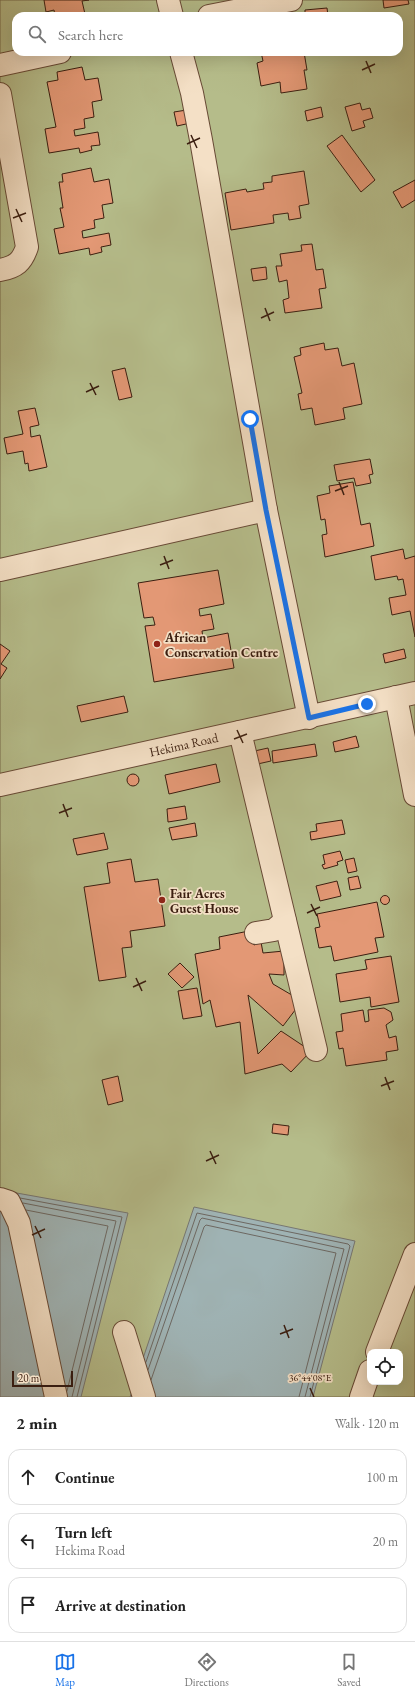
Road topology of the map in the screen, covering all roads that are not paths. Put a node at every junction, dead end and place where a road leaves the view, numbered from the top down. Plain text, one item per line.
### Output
1 (168, 0) edge
2 (291, 0) edge
3 (171, 12) edge
4 (230, 12) edge
5 (42, 56) edge
6 (182, 56) edge
7 (0, 65) edge
8 (0, 94) edge
9 (0, 270) edge
10 (266, 510) junction
11 (0, 570) edge
12 (406, 695) edge
13 (309, 718) junction
14 (240, 732) junction
15 (0, 785) edge
16 (415, 795) edge
17 (285, 921) junction
18 (256, 933) dead end
19 (316, 1050) dead end
20 (0, 1199) edge
21 (415, 1254) edge
22 (124, 1332) dead end
23 (378, 1349) edge
24 (367, 1380) edge
25 (56, 1397) edge
26 (144, 1397) edge
27 (361, 1397) edge

1 - 3 street
2 - 4 street
5 - 7 street
6 - 10 street
8 - 9 street
10 - 11 street
10 - 13 street
12 - 13 street, Hekima Road
12 - 16 street
13 - 14 street, Hekima Road
14 - 15 street, Hekima Road
14 - 17 street
17 - 18 street
17 - 19 street
20 - 25 street
21 - 23 street
22 - 26 street
24 - 27 street

